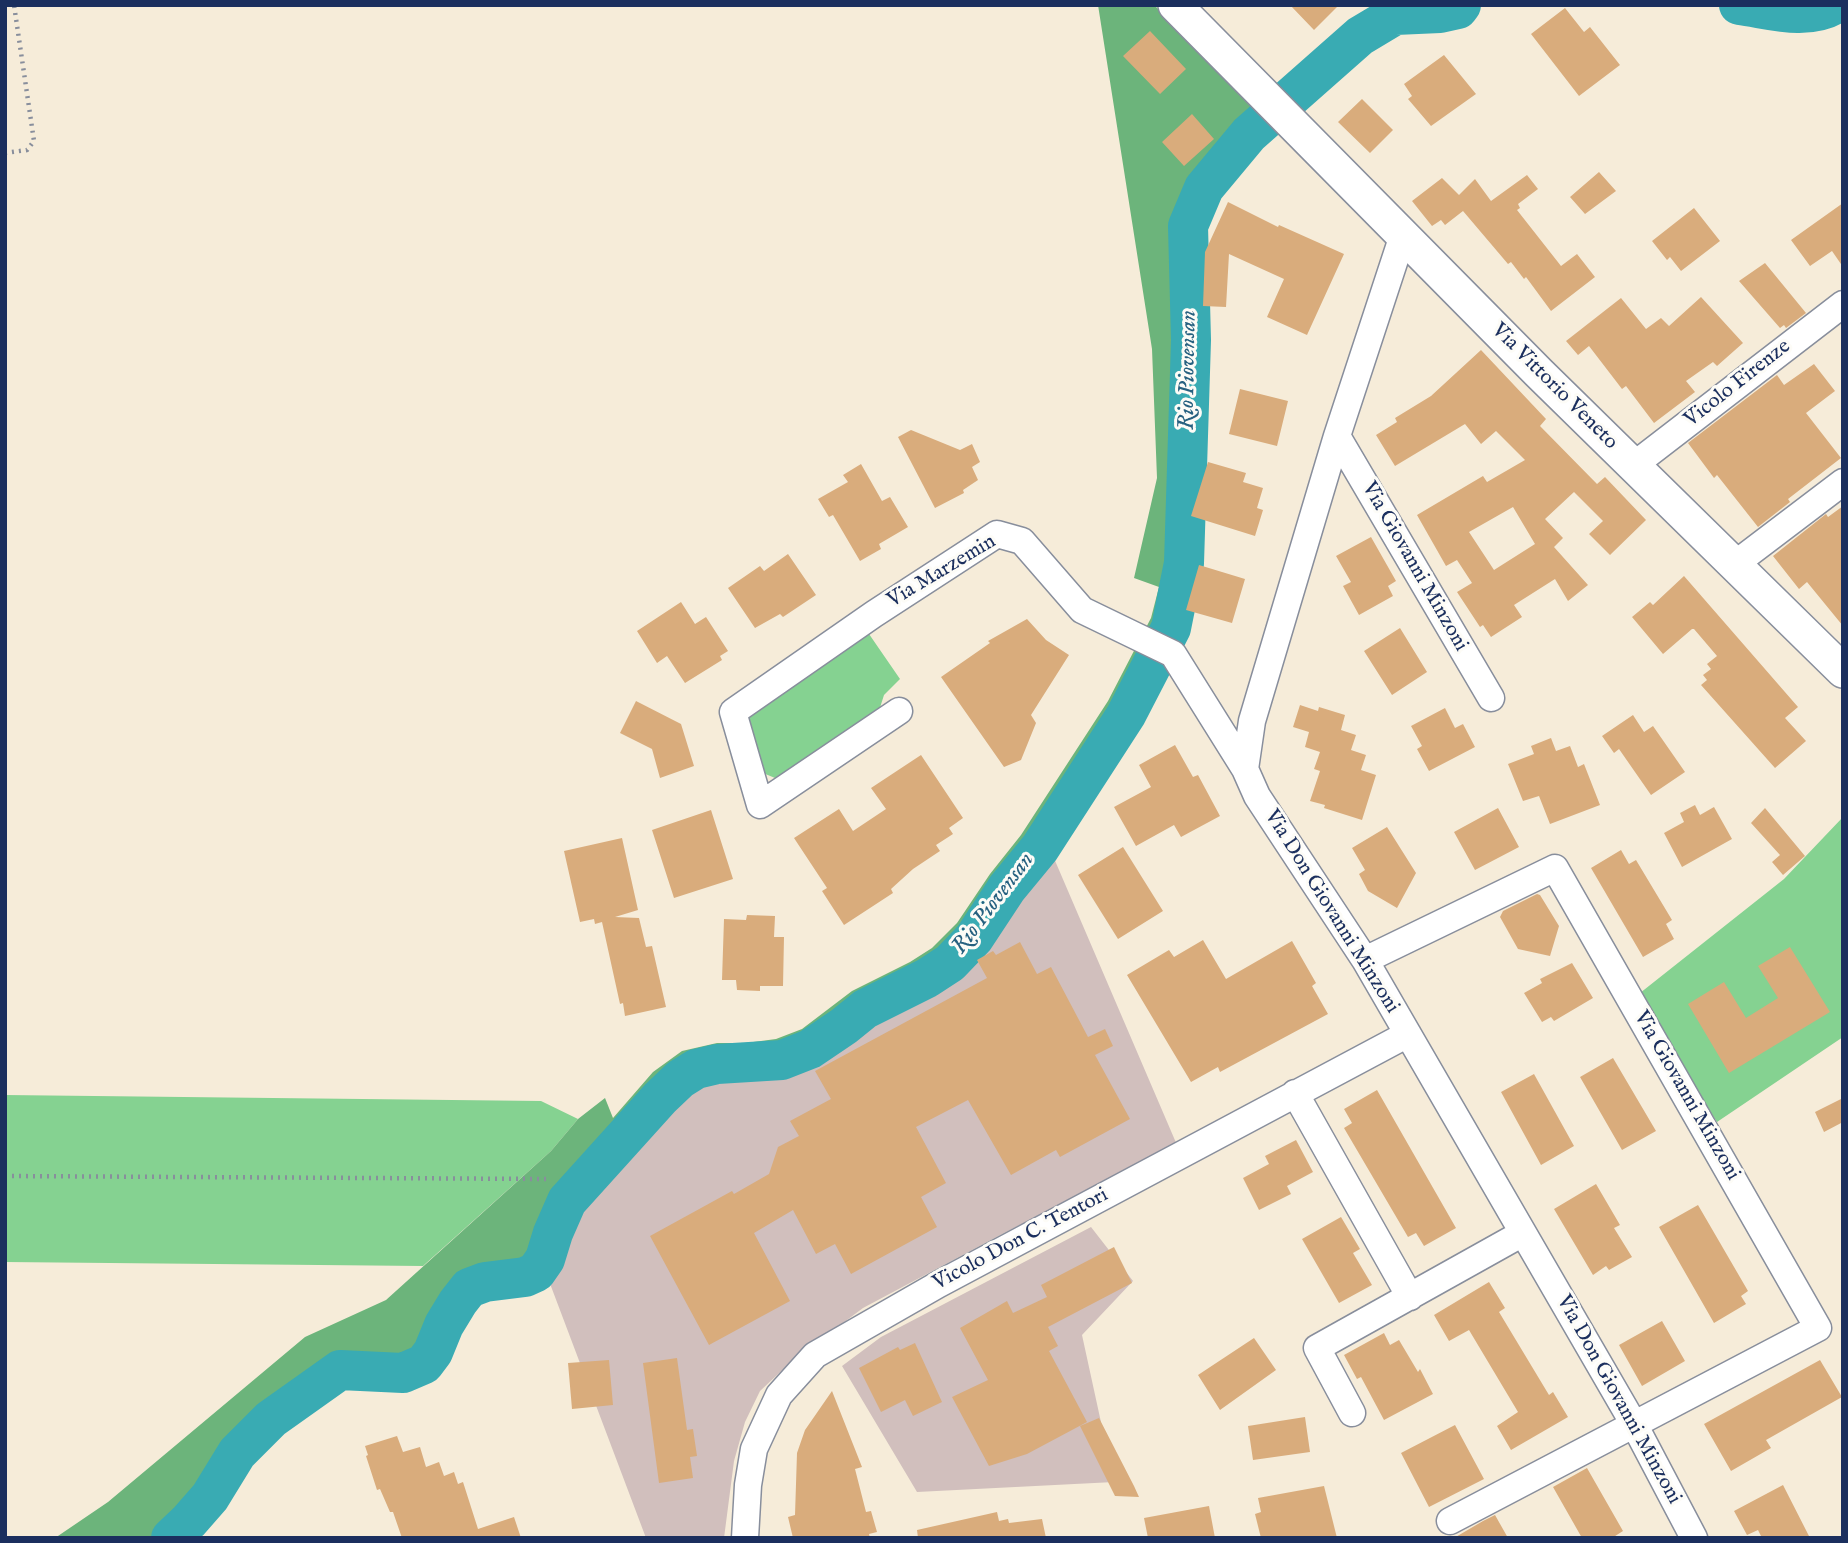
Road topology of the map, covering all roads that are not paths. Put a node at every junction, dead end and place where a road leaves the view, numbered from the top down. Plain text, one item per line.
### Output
1 (1175, 5) edge
2 (1402, 235) junction
3 (1843, 304) edge
4 (1337, 436) junction
5 (1634, 465) junction
6 (1843, 482) edge
7 (1735, 564) junction
8 (1840, 663) edge
9 (1491, 698) dead end
10 (899, 711) dead end
11 (1245, 769) junction
12 (1365, 960) junction
13 (1408, 1034) junction
14 (1295, 1093) junction
15 (1523, 1233) junction
16 (1409, 1297) junction
17 (1352, 1413) dead end
18 (1635, 1426) junction
19 (1450, 1521) dead end
20 (745, 1538) edge
21 (1694, 1538) edge

1 - 2 street, Via Vittorio Veneto
2 - 4 street
2 - 5 street, Via Vittorio Veneto
3 - 5 street, Vicolo Firenze
4 - 9 street, Via Giovanni Minzoni
4 - 11 street
5 - 7 street, Via Vittorio Veneto
6 - 7 street
7 - 8 street, Via Vittorio Veneto
10 - 11 street, Via Marzemin
11 - 12 street, Via Don Giovanni Minzoni
12 - 13 street, Via Don Giovanni Minzoni
12 - 18 street, Via Giovanni Minzoni
13 - 14 street, Vicolo Don C. Tentori
13 - 15 street, Via Don Giovanni Minzoni
14 - 16 street
14 - 20 street, Vicolo Don C. Tentori
15 - 16 street
15 - 18 street, Via Don Giovanni Minzoni
16 - 17 street
18 - 19 street
18 - 21 street, Via Don Giovanni Minzoni

